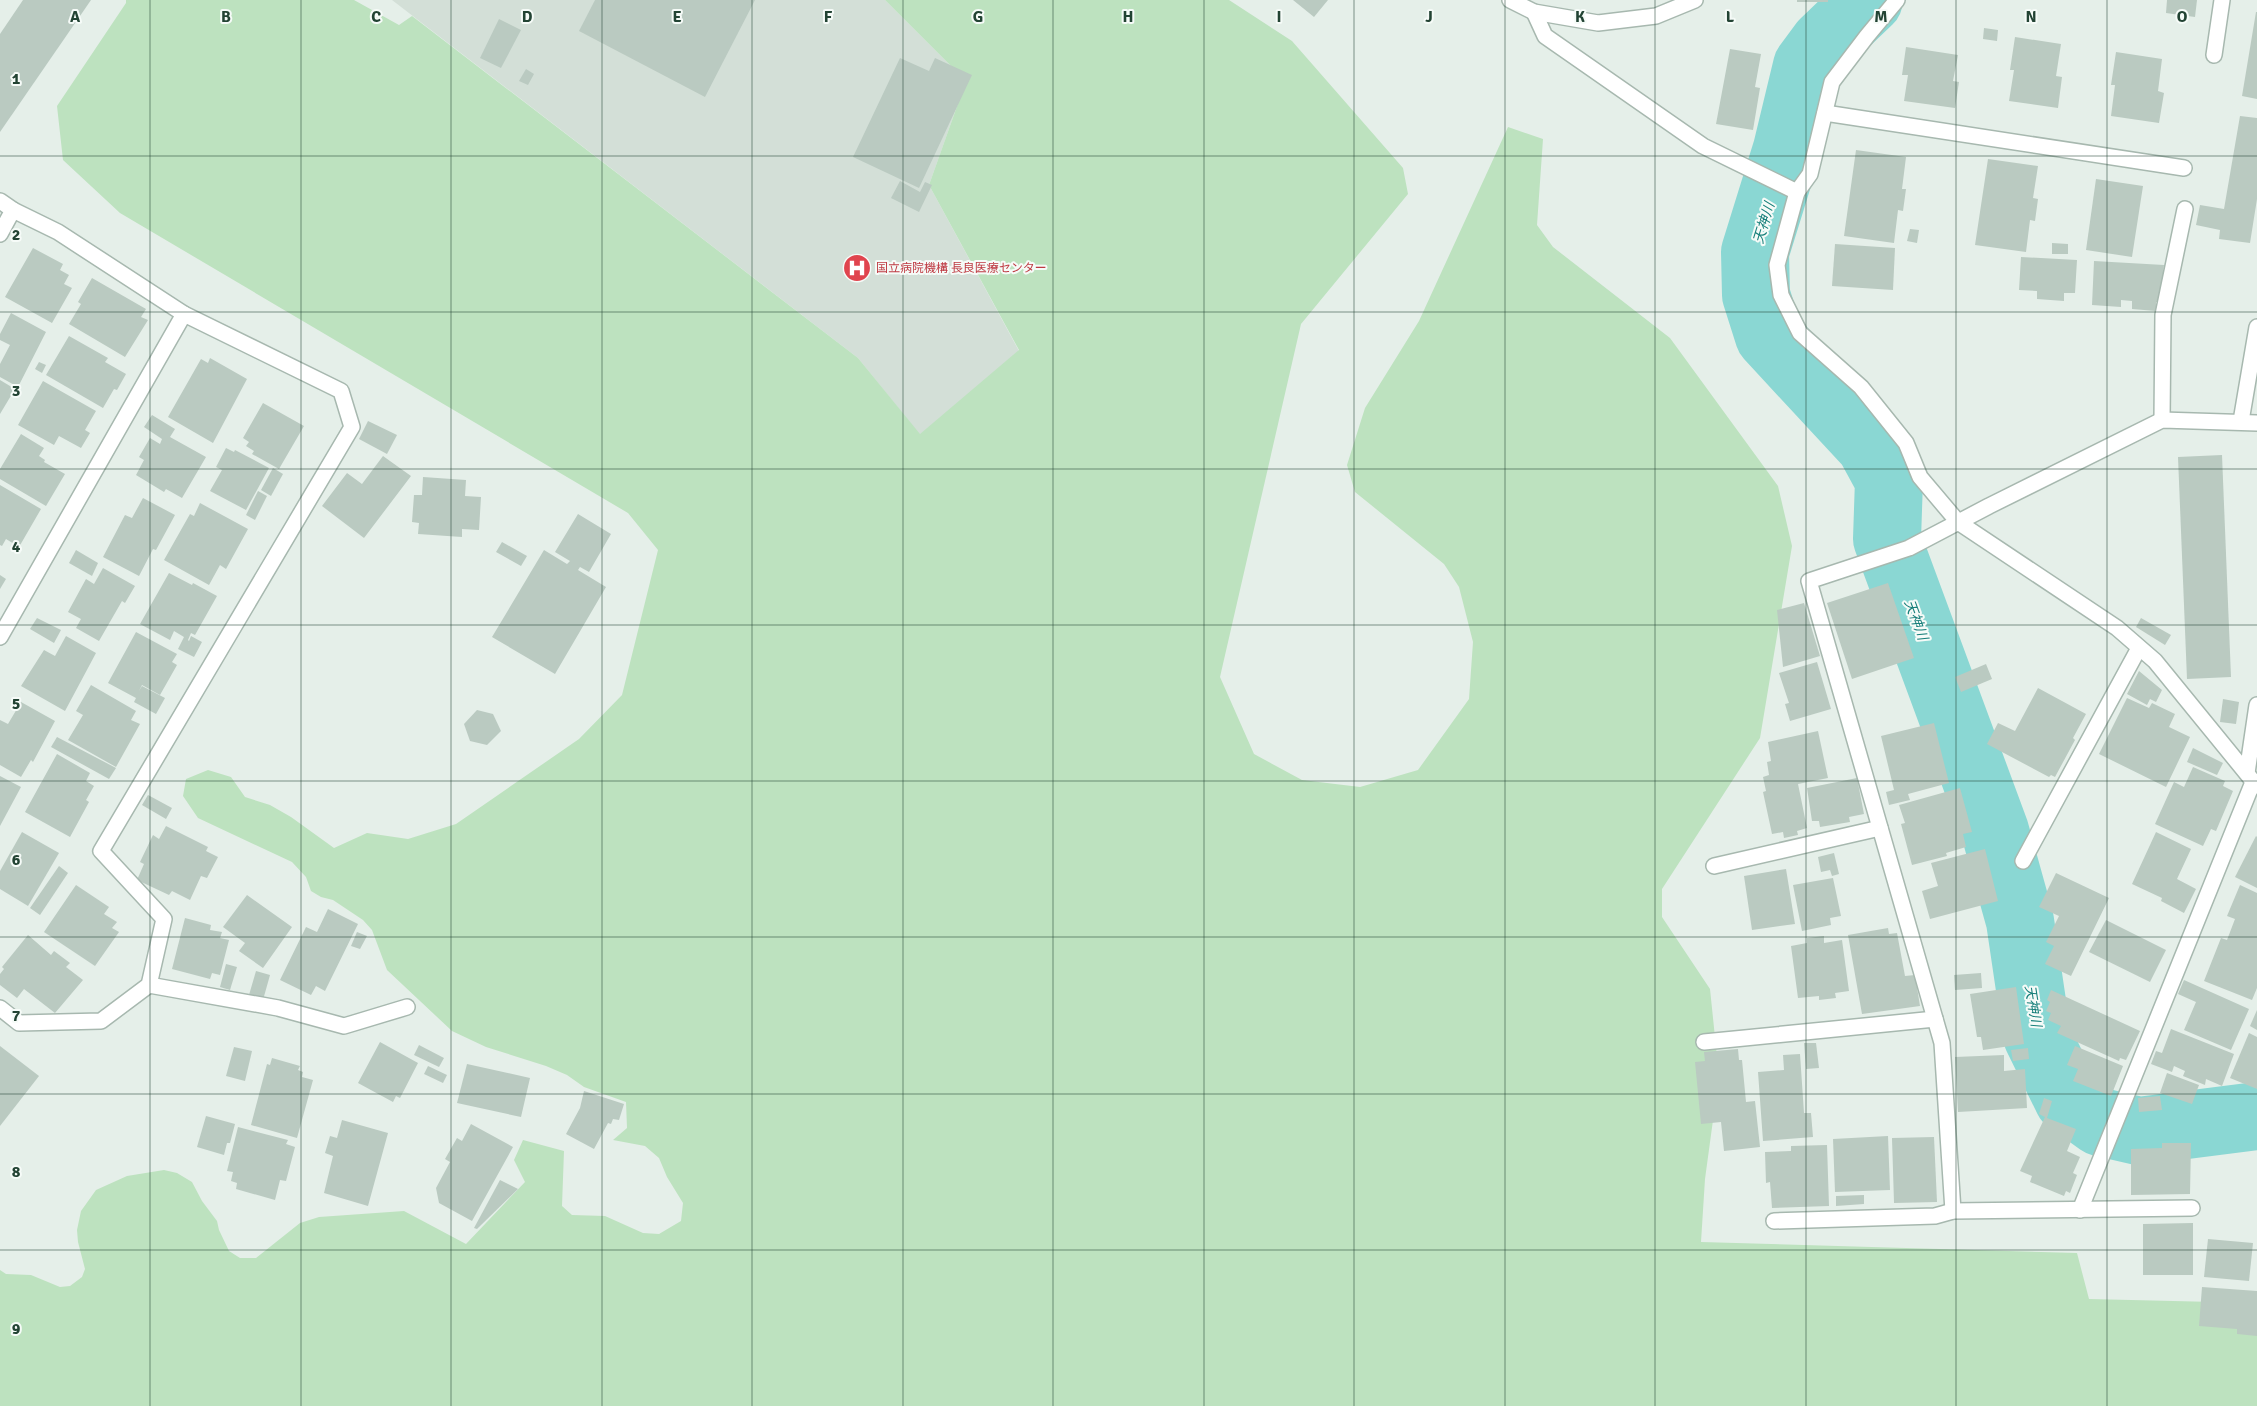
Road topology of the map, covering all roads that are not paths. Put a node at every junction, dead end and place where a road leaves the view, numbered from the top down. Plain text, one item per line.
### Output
1 (1510, 0) edge
2 (1695, 0) edge
3 (1897, 0) edge
4 (2222, 0) edge
5 (1534, 12) junction
6 (2214, 55) dead end
7 (1825, 113) junction
8 (2184, 168) dead end
9 (1792, 190) junction
10 (0, 201) edge
11 (2185, 209) dead end
12 (13, 210) junction
13 (0, 234) edge
14 (184, 314) junction
15 (2257, 327) edge
16 (2162, 420) junction
17 (2241, 421) junction
18 (2257, 423) edge
19 (1958, 522) junction
20 (0, 638) edge
21 (2139, 648) junction
22 (2257, 705) edge
23 (2252, 780) edge
24 (1880, 828) junction
25 (2023, 861) dead end
26 (1714, 866) dead end
27 (149, 985) junction
28 (407, 1007) dead end
29 (0, 1008) edge
30 (1935, 1019) junction
31 (1704, 1042) dead end
32 (2192, 1208) dead end
33 (2080, 1210) junction
34 (1953, 1211) junction
35 (1774, 1221) dead end

1 - 5 street
2 - 5 street
3 - 7 street
4 - 6 street
5 - 9 street
7 - 8 street
7 - 9 street
9 - 19 street
10 - 12 street
11 - 16 street
12 - 13 street
12 - 14 street
14 - 20 street
14 - 27 street
15 - 17 street
16 - 17 street
16 - 19 street
17 - 18 street
19 - 21 street
19 - 24 street
21 - 23 street
21 - 25 street
22 - 23 street
23 - 33 street
24 - 26 street
24 - 30 street
27 - 28 street
27 - 29 street
30 - 31 street
30 - 34 street
32 - 33 street
33 - 34 street
34 - 35 street

